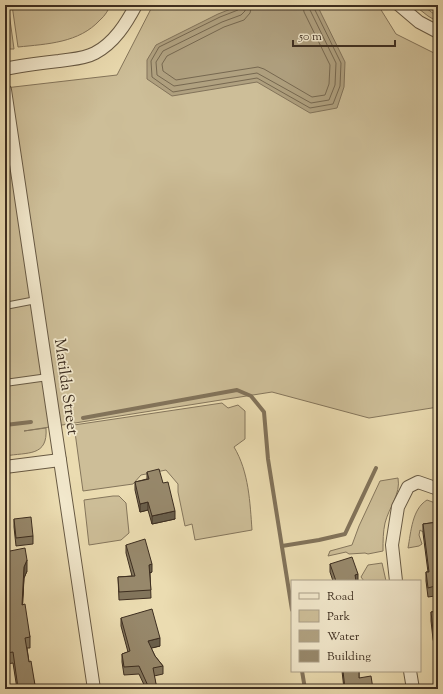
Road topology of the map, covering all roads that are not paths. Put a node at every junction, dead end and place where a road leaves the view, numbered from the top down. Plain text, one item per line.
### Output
1 (136, 5) edge
2 (399, 5) edge
3 (438, 32) edge
4 (5, 69) edge
5 (5, 90) edge
6 (36, 300) junction
7 (5, 306) edge
8 (48, 377) junction
9 (5, 383) edge
10 (60, 460) junction
11 (5, 467) edge
12 (438, 490) edge
13 (396, 580) edge
14 (410, 672) edge
15 (94, 689) edge
16 (413, 689) edge

1 - 4 street
2 - 3 street
5 - 6 street, Matilda Street
6 - 7 lane
6 - 8 street, Matilda Street
8 - 9 lane
8 - 10 street, Matilda Street
10 - 11 street
10 - 15 street, Matilda Street
12 - 13 street
14 - 16 street

